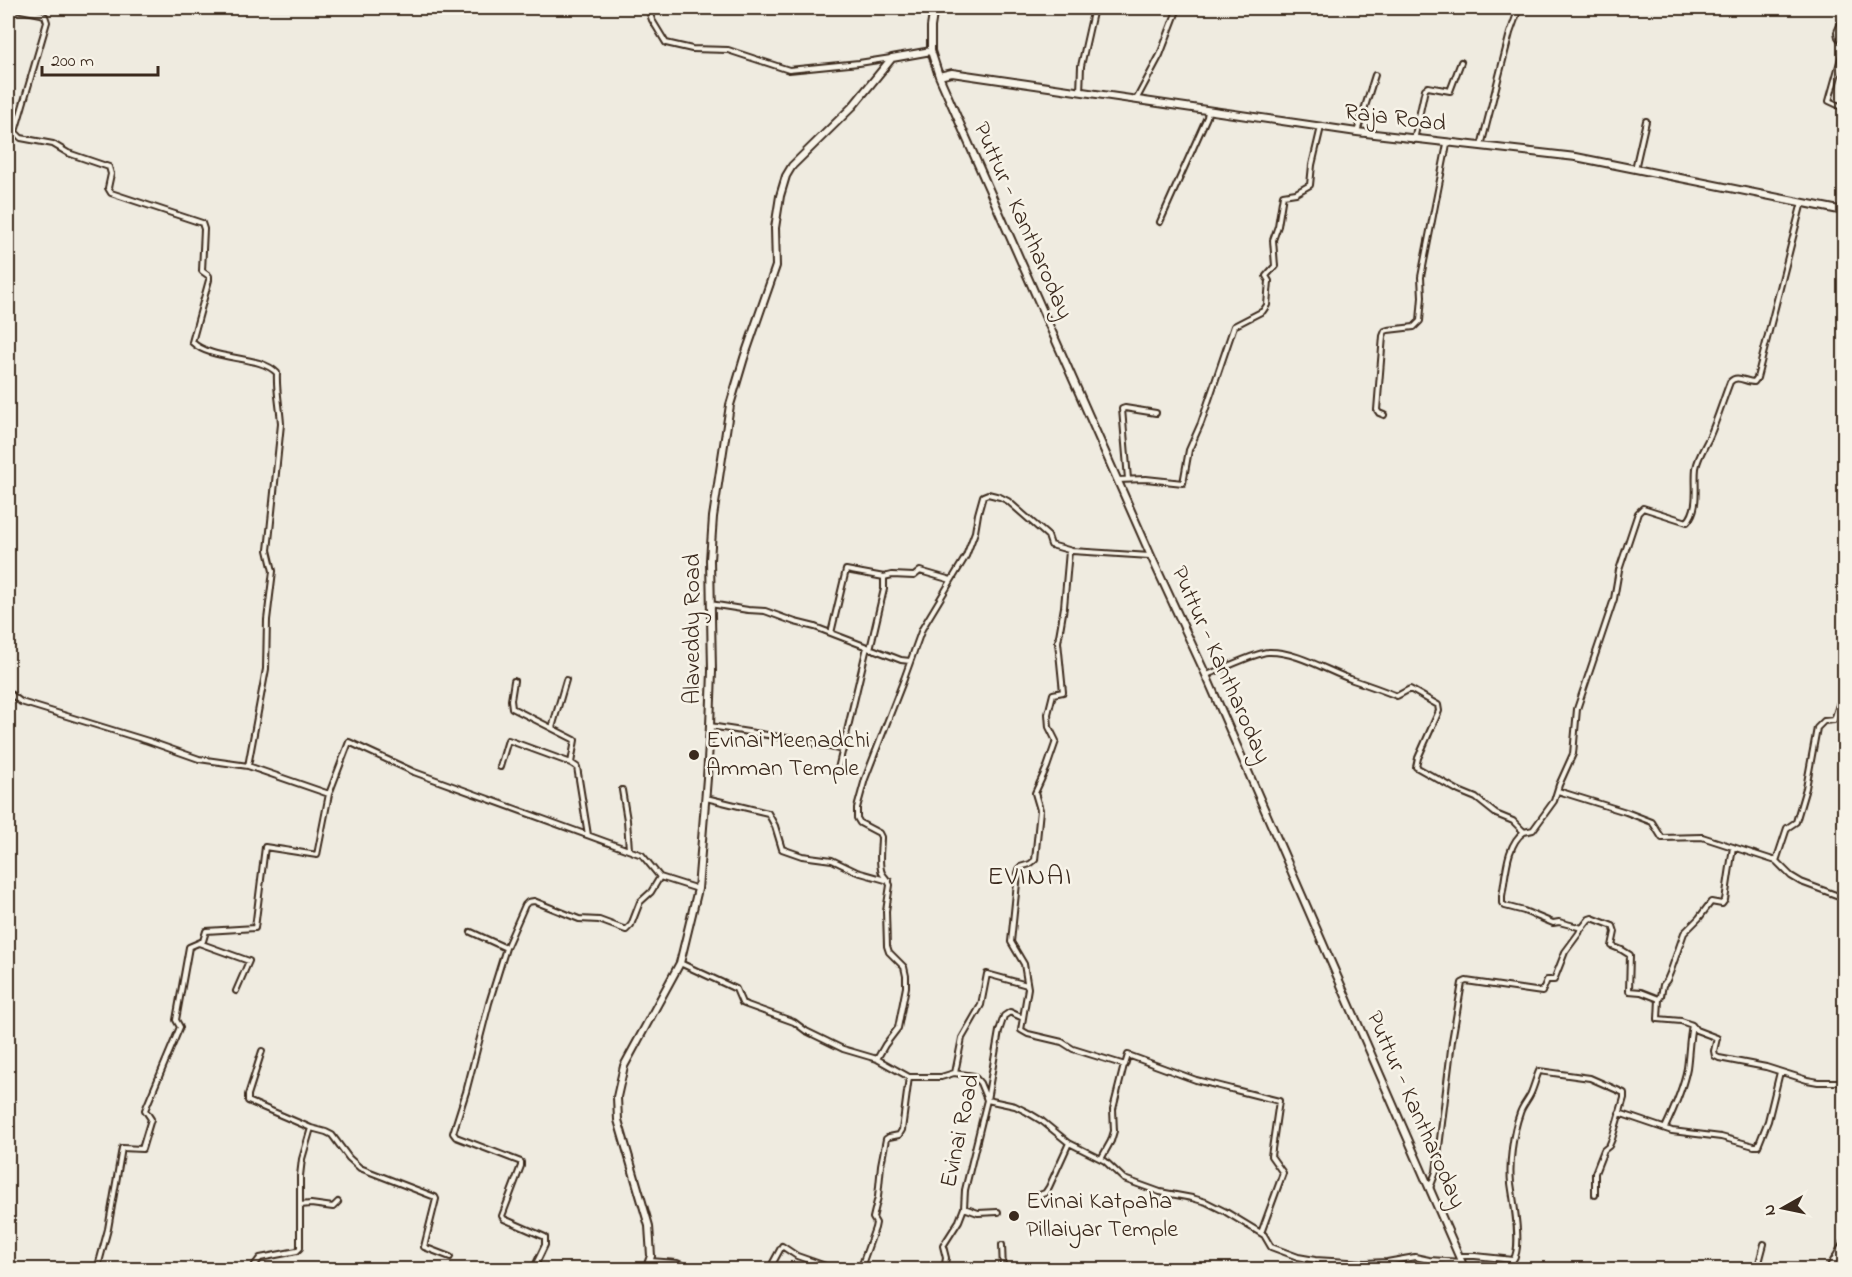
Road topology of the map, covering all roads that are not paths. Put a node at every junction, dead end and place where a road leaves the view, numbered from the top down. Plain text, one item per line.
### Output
1 (11, 8) edge
2 (648, 8) edge
3 (934, 8) edge
4 (1094, 8) edge
5 (1178, 8) edge
6 (1519, 8) edge
7 (1845, 16) edge
8 (1845, 45) edge
9 (931, 51) junction
10 (892, 58) junction
11 (1461, 62) dead end
12 (1375, 75) dead end
13 (939, 76) junction
14 (1080, 92) junction
15 (1136, 100) junction
16 (1845, 108) edge
17 (1208, 111) junction
18 (1646, 121) dead end
19 (1321, 127) junction
20 (1357, 132) junction
21 (1414, 140) junction
22 (1447, 144) junction
23 (1481, 147) junction
24 (1635, 169) junction
25 (1802, 202) junction
26 (1845, 211) edge
27 (1160, 222) dead end
28 (1156, 413) dead end
29 (1384, 415) dead end
30 (1128, 479) junction
31 (1117, 480) junction
32 (1069, 550) junction
33 (1151, 556) junction
34 (884, 578) dead end
35 (951, 580) junction
36 (710, 604) junction
37 (831, 633) junction
38 (869, 648) junction
39 (910, 661) junction
40 (1206, 675) junction
41 (566, 680) dead end
42 (514, 681) dead end
43 (1845, 690) edge
44 (8, 692) edge
45 (710, 726) junction
46 (552, 728) junction
47 (843, 750) junction
48 (571, 763) junction
49 (248, 766) junction
50 (500, 767) dead end
51 (838, 769) dead end
52 (622, 790) dead end
53 (1558, 791) junction
54 (329, 794) junction
55 (706, 798) junction
56 (1524, 832) junction
57 (588, 835) junction
58 (1733, 847) junction
59 (629, 850) junction
60 (1776, 861) junction
61 (660, 877) junction
62 (890, 881) junction
63 (698, 889) junction
64 (1845, 898) edge
65 (1581, 928) junction
66 (471, 933) dead end
67 (198, 943) junction
68 (506, 948) junction
69 (680, 963) junction
70 (1027, 985) junction
71 (236, 991) dead end
72 (1659, 999) junction
73 (1023, 1018) junction
74 (1692, 1024) junction
75 (262, 1051) dead end
76 (877, 1059) junction
77 (1124, 1065) junction
78 (1780, 1072) junction
79 (955, 1073) junction
80 (909, 1077) junction
81 (1845, 1082) edge
82 (987, 1100) junction
83 (1619, 1113) junction
84 (311, 1128) junction
85 (1665, 1128) junction
86 (1069, 1143) junction
87 (1101, 1159) junction
88 (1430, 1189) junction
89 (1595, 1195) dead end
90 (1034, 1197) dead end
91 (338, 1202) dead end
92 (300, 1205) junction
93 (964, 1208) junction
94 (998, 1212) dead end
95 (1261, 1233) junction
96 (1764, 1244) dead end
97 (1845, 1244) edge
98 (1002, 1245) dead end
99 (450, 1257) dead end
100 (1461, 1259) junction
101 (1429, 1260) junction
102 (649, 1261) junction
103 (97, 1269) edge
104 (251, 1269) edge
105 (533, 1269) edge
106 (646, 1269) edge
107 (694, 1269) edge
108 (716, 1269) edge
109 (727, 1269) edge
110 (769, 1269) edge
111 (837, 1269) edge
112 (860, 1269) edge
113 (944, 1269) edge
114 (1003, 1269) edge
115 (1428, 1269) edge
116 (1465, 1269) edge
117 (1757, 1269) edge
118 (1829, 1269) edge

1 - 49 street
2 - 10 street
3 - 9 street
4 - 14 street
5 - 15 street
6 - 23 street
7 - 8 street
8 - 16 street
9 - 10 street
9 - 13 street, Puttur - Kantharoday
10 - 36 street, Alaveddy Road
11 - 21 street
12 - 20 street
13 - 14 street, Raja Road
13 - 31 street, Puttur - Kantharoday
14 - 15 street, Raja Road
15 - 17 street, Raja Road
17 - 19 street, Raja Road
17 - 27 street
18 - 24 street
19 - 20 street, Raja Road
19 - 30 street
20 - 21 street, Raja Road
21 - 22 street, Raja Road
22 - 23 street, Raja Road
22 - 29 street
23 - 24 street, Raja Road
24 - 25 street, Raja Road
25 - 26 street, Raja Road
25 - 53 street
28 - 30 street
30 - 31 street
31 - 33 street, Puttur - Kantharoday
32 - 33 street
32 - 35 street
32 - 70 street
33 - 40 street, Puttur - Kantharoday
34 - 38 street
35 - 37 street
35 - 39 street
36 - 37 street
36 - 45 street, Alaveddy Road
37 - 38 street
38 - 39 street
38 - 47 street
39 - 62 street
40 - 56 street
40 - 88 street, Puttur - Kantharoday
41 - 46 street
42 - 46 street
43 - 60 street
44 - 49 street
45 - 47 street
45 - 55 street, Alaveddy Road
46 - 48 street
47 - 51 street
48 - 50 street
48 - 57 street
49 - 54 street
52 - 59 street
53 - 56 street
53 - 58 street
54 - 57 street
54 - 67 street
55 - 62 street
55 - 63 street, Alaveddy Road
56 - 65 street
57 - 59 street
58 - 60 street
58 - 72 street
59 - 61 street
60 - 64 street
61 - 63 street
61 - 68 street
62 - 76 street
63 - 69 street, Alaveddy Road
65 - 72 street
65 - 88 street
66 - 68 street
67 - 71 street
67 - 103 street
68 - 105 street
69 - 76 street
69 - 102 street, Alaveddy Road
70 - 73 street
70 - 79 street
72 - 74 street
73 - 77 street
73 - 82 street, Evinai Road
74 - 78 street
74 - 85 street
75 - 84 street
76 - 80 street
77 - 87 street
77 - 95 street
78 - 81 street
78 - 85 street
79 - 80 street
79 - 82 street
80 - 112 street
82 - 86 street
82 - 93 street, Evinai Road
83 - 85 street
83 - 89 street
83 - 100 street
84 - 92 street
84 - 99 street
86 - 87 street
86 - 90 street
87 - 95 street
88 - 100 street, Puttur - Kantharoday
91 - 92 street
92 - 104 street
93 - 94 street
93 - 113 street, Evinai Road
95 - 101 street
96 - 117 street
97 - 118 street
98 - 114 street
100 - 101 street
100 - 116 street, Puttur - Kantharoday
101 - 115 street
102 - 106 street, Alaveddy Road
102 - 107 street
108 - 109 street
110 - 111 street

